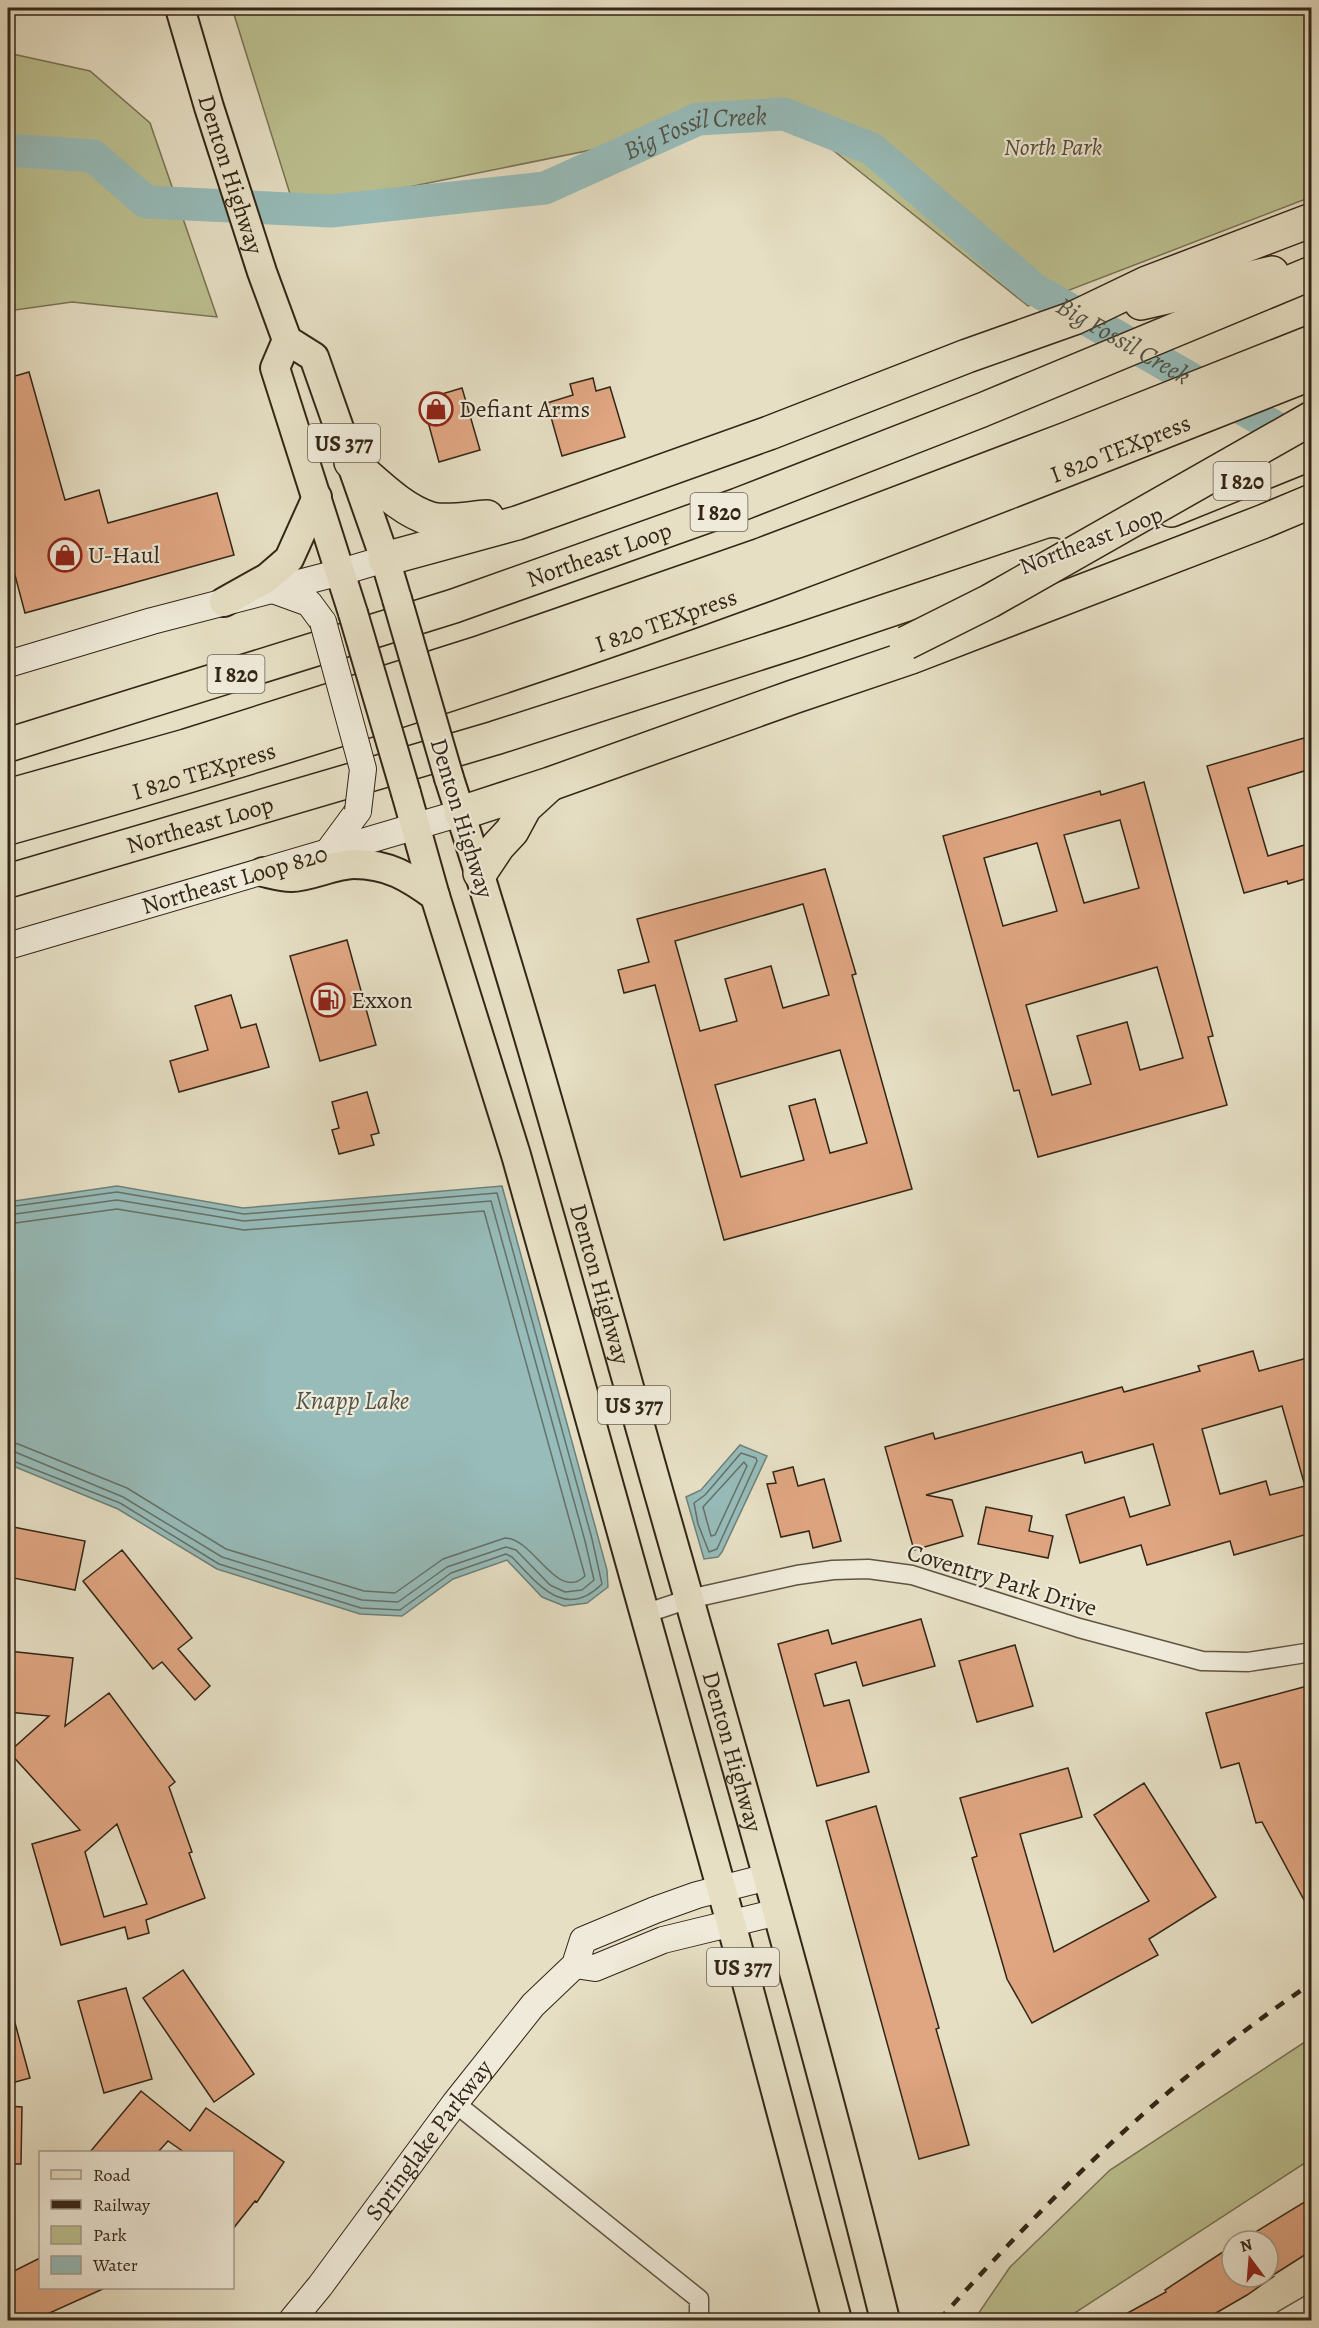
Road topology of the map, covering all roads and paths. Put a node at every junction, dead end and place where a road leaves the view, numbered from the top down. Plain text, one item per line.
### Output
1 (180, 8) edge
2 (1311, 220) edge
3 (1311, 264) edge
4 (1311, 273) edge
5 (1074, 318) junction
6 (283, 330) junction
7 (1311, 342) edge
8 (1311, 373) edge
9 (1311, 418) edge
10 (1311, 453) edge
11 (351, 462) junction
12 (317, 497) junction
13 (1311, 501) edge
14 (517, 523) junction
15 (385, 559) junction
16 (341, 573) junction
17 (273, 590) junction
18 (224, 602) junction
19 (909, 650) junction
20 (8, 664) edge
21 (11, 743) edge
22 (550, 784) junction
23 (8, 796) edge
24 (461, 813) junction
25 (417, 827) junction
26 (8, 828) edge
27 (327, 853) junction
28 (263, 872) junction
29 (480, 873) junction
30 (8, 880) edge
31 (435, 896) junction
32 (8, 946) edge
33 (475, 1023) junction
34 (530, 1044) junction
35 (689, 1599) junction
36 (644, 1614) junction
37 (1311, 1652) edge
38 (768, 1877) junction
39 (722, 1889) junction
40 (778, 1912) junction
41 (731, 1923) junction
42 (575, 1965) junction
43 (455, 2103) junction
44 (1311, 2303) edge
45 (292, 2320) edge
46 (699, 2320) edge
47 (837, 2320) edge
48 (885, 2320) edge
49 (1283, 2320) edge

1 - 6 main road, Denton Highway
2 - 5 highway
3 - 5 highway
4 - 21 highway, Northeast Loop / I 820
5 - 14 highway
6 - 11 main road, Denton Highway / US 377
6 - 12 main road, Denton Highway / US 377
7 - 23 highway, I 820 TEXpress
8 - 26 highway, I 820 TEXpress
9 - 19 highway, bridge
10 - 30 highway, Northeast Loop / I 820
11 - 14 highway
11 - 15 main road, Denton Highway / US 377
12 - 16 main road, Denton Highway / US 377
12 - 18 main road
13 - 19 highway
14 - 15 highway
15 - 16 main road
15 - 24 main road, Denton Highway / US 377, bridge
16 - 17 main road
16 - 25 main road, Denton Highway / US 377, bridge
17 - 18 main road
17 - 27 main road, bridge
18 - 20 main road
19 - 22 highway
22 - 24 highway
22 - 29 highway
24 - 25 main road, Northeast Loop 820
24 - 29 main road, Denton Highway / US 377
25 - 27 main road, Northeast Loop 820
25 - 31 main road, Denton Highway / US 377
27 - 28 main road, Northeast Loop 820
28 - 31 main road
28 - 32 main road, Northeast Loop 820
29 - 34 main road, Denton Highway / US 377
31 - 33 main road, Denton Highway / US 377
33 - 34 main road
33 - 36 main road, Denton Highway / US 377
34 - 35 main road, Denton Highway / US 377
35 - 36 street, Coventry Park Drive
35 - 37 street, Coventry Park Drive
35 - 38 main road, Denton Highway / US 377
36 - 39 main road, Denton Highway / US 377
38 - 39 main road, Springlake Parkway
38 - 40 main road, Denton Highway / US 377
39 - 41 main road, Denton Highway / US 377
39 - 42 main road, Springlake Parkway
40 - 41 main road
40 - 48 main road, Denton Highway / US 377
41 - 42 main road
41 - 47 main road, Denton Highway / US 377
42 - 43 main road, Springlake Parkway
43 - 45 main road, Springlake Parkway
43 - 46 street
44 - 49 street

